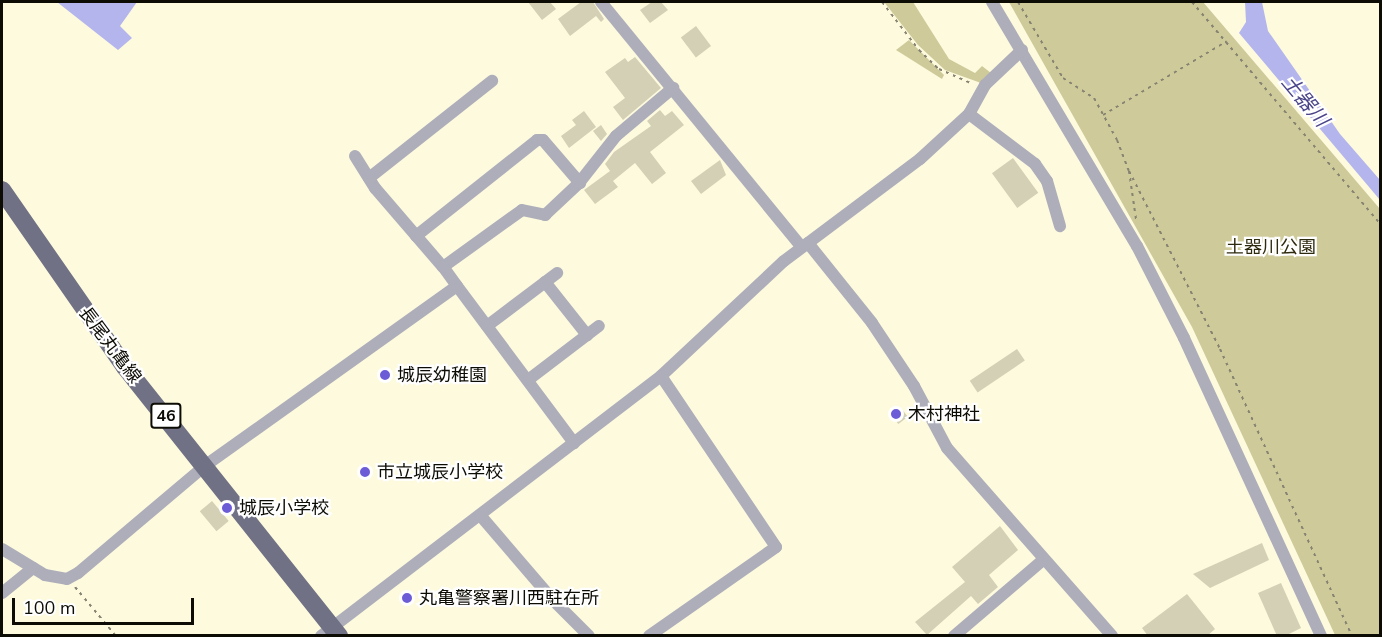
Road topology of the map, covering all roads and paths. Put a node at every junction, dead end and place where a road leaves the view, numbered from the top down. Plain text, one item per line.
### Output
1 (601, 2) edge
2 (882, 2) edge
3 (992, 2) edge
4 (1018, 2) edge
5 (1192, 2) edge
6 (1227, 41) junction
7 (1022, 50) junction
8 (492, 81) dead end
9 (673, 88) junction
10 (983, 88) junction
11 (969, 114) junction
12 (1103, 115) junction
13 (355, 156) dead end
14 (1129, 171) junction
15 (369, 178) junction
16 (580, 183) junction
17 (2, 190) edge
18 (1380, 224) edge
19 (1059, 226) dead end
20 (416, 236) junction
21 (805, 245) junction
22 (1137, 246) junction
23 (443, 267) junction
24 (557, 273) dead end
25 (545, 282) junction
26 (457, 286) junction
27 (487, 326) junction
28 (599, 326) dead end
29 (587, 335) junction
30 (661, 376) junction
31 (528, 380) junction
32 (574, 443) junction
33 (206, 465) junction
34 (480, 515) junction
35 (2, 549) edge
36 (1042, 560) junction
37 (33, 568) junction
38 (67, 579) junction
39 (2, 593) edge
40 (331, 632) edge
41 (116, 636) edge
42 (589, 636) edge
43 (649, 636) edge
44 (954, 636) edge
45 (1112, 636) edge
46 (1321, 636) edge
47 (1352, 636) edge

1 - 9 street
2 - 10 path
3 - 7 street
4 - 12 path
5 - 6 path
6 - 12 path
6 - 18 path
7 - 10 street
7 - 22 street
8 - 15 street
9 - 16 street
9 - 21 street
10 - 11 street
11 - 19 street
11 - 21 street
12 - 14 path
13 - 15 street
14 - 22 path
14 - 47 path
15 - 20 street
16 - 20 street
16 - 23 street
17 - 33 main road, 長尾丸亀線 / 46
20 - 23 street
21 - 30 street
21 - 36 street
22 - 46 street
23 - 26 street
24 - 25 street
25 - 27 street
25 - 29 street
26 - 27 street
26 - 33 street
27 - 31 street
28 - 29 street
29 - 31 street
30 - 32 street
30 - 43 street
31 - 32 street
32 - 34 street
33 - 38 street
33 - 40 main road, 長尾丸亀線 / 46
34 - 40 street
34 - 42 street
35 - 37 street
36 - 44 street
36 - 45 street
37 - 38 street
37 - 39 street
38 - 41 path

